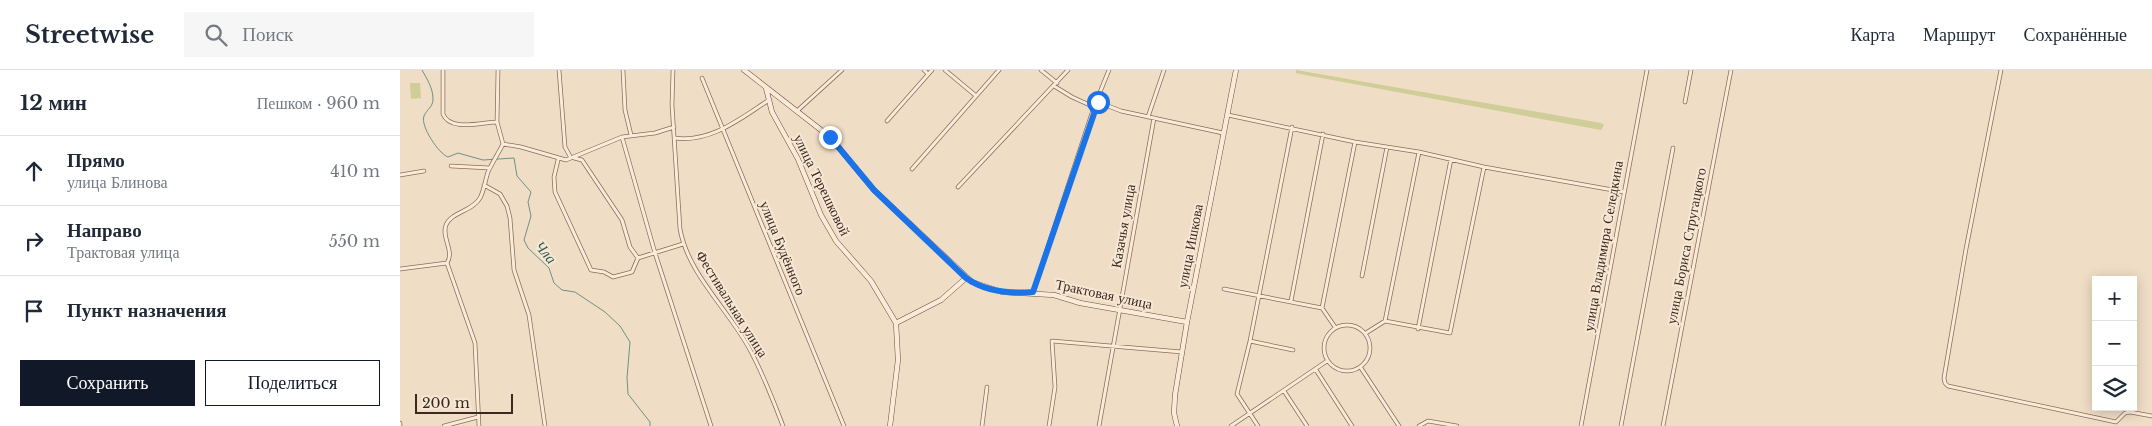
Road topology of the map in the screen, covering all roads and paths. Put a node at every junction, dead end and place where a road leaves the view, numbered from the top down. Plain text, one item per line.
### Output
1 (443, 70) edge
2 (498, 70) edge
3 (559, 70) edge
4 (623, 70) edge
5 (673, 70) edge
6 (744, 70) edge
7 (842, 70) edge
8 (924, 70) edge
9 (932, 70) edge
10 (945, 70) edge
11 (999, 70) edge
12 (1041, 70) edge
13 (1068, 70) edge
14 (1109, 70) edge
15 (1164, 70) edge
16 (1236, 70) edge
17 (1647, 70) edge
18 (1691, 70) edge
19 (1731, 70) edge
20 (2001, 70) edge
21 (928, 74) junction
22 (702, 78) dead end
23 (1055, 85) junction
24 (766, 88) junction
25 (975, 95) junction
26 (769, 100) junction
27 (1098, 102) junction
28 (1684, 102) dead end
29 (1094, 107) junction
30 (797, 111) junction
31 (1228, 115) junction
32 (1148, 117) junction
33 (1154, 118) junction
34 (887, 120) dead end
35 (498, 122) junction
36 (674, 127) junction
37 (1292, 127) junction
38 (723, 130) junction
39 (1224, 133) junction
40 (1323, 134) junction
41 (631, 135) junction
42 (622, 137) junction
43 (676, 138) junction
44 (1355, 142) junction
45 (503, 144) junction
46 (1387, 147) junction
47 (1673, 148) dead end
48 (1419, 152) junction
49 (571, 158) junction
50 (558, 160) junction
51 (1450, 160) junction
52 (450, 166) dead end
53 (1484, 167) junction
54 (490, 168) junction
55 (912, 169) dead end
56 (424, 171) dead end
57 (400, 175) edge
58 (484, 185) junction
59 (958, 187) dead end
60 (1624, 192) junction
61 (682, 244) junction
62 (655, 253) junction
63 (638, 258) junction
64 (447, 263) junction
65 (400, 269) edge
66 (1362, 276) dead end
67 (966, 278) junction
68 (1224, 289) dead end
69 (1033, 292) junction
70 (1258, 295) junction
71 (1291, 301) junction
72 (1322, 308) junction
73 (1120, 310) junction
74 (1187, 322) junction
75 (1385, 322) junction
76 (896, 323) junction
77 (1335, 327) junction
78 (1418, 329) junction
79 (1366, 333) junction
80 (1250, 342) junction
81 (1114, 346) junction
82 (1294, 350) dead end
83 (1182, 352) junction
84 (1327, 361) junction
85 (1360, 368) junction
86 (1316, 370) junction
87 (987, 387) dead end
88 (1284, 391) junction
89 (1250, 414) junction
90 (2152, 416) edge
91 (478, 417) junction
92 (444, 426) edge
93 (479, 426) edge
94 (545, 426) edge
95 (711, 426) edge
96 (784, 426) edge
97 (844, 426) edge
98 (890, 426) edge
99 (982, 426) edge
100 (1049, 426) edge
101 (1099, 426) edge
102 (1177, 426) edge
103 (1231, 426) edge
104 (1258, 426) edge
105 (1307, 426) edge
106 (1352, 426) edge
107 (1399, 426) edge
108 (1418, 426) edge
109 (1456, 426) edge
110 (1581, 426) edge
111 (1620, 426) edge
112 (1663, 426) edge

1 - 35 street
2 - 35 street
3 - 49 street
4 - 41 street
5 - 36 street, Фестивальная улица
6 - 24 street, Трактовая улица
7 - 30 street
8 - 21 street
9 - 21 street
10 - 25 street
11 - 25 street
12 - 23 street
13 - 23 street
14 - 27 street
15 - 32 street
16 - 31 street, улица Ишкова
17 - 60 street, улица Владимира Селедкина
18 - 28 street
19 - 112 street, улица Бориса Стругацкого
20 - 90 street
21 - 34 street
22 - 38 street, улица Будённого
23 - 29 street
23 - 59 street
24 - 26 street, улица Терешковой
24 - 30 street, Трактовая улица
25 - 55 street
26 - 38 street
26 - 76 street, улица Терешковой
27 - 29 street
27 - 32 street
29 - 69 street
30 - 67 street, Трактовая улица
31 - 37 street
31 - 39 street, улица Ишкова
32 - 33 street
33 - 39 street
33 - 73 street, Казачья улица
35 - 45 street
36 - 41 street
36 - 43 street, Фестивальная улица
37 - 40 street
37 - 70 street
38 - 43 street
38 - 97 street, улица Будённого
39 - 74 street, улица Ишкова
40 - 44 street
40 - 71 street
41 - 42 street
42 - 49 street
42 - 62 street
43 - 61 street, Фестивальная улица
44 - 46 street
44 - 72 street
45 - 50 street
45 - 54 street
46 - 48 street
46 - 66 street
47 - 111 street
48 - 51 street
48 - 75 street
49 - 50 street
49 - 63 street
50 - 63 street
51 - 53 street
51 - 78 street
52 - 54 street
53 - 60 street
53 - 78 street
54 - 58 street
56 - 57 street
58 - 64 street
58 - 94 street
60 - 110 street, улица Владимира Селедкина
61 - 62 street
61 - 96 street, Фестивальная улица
62 - 63 street
62 - 95 street
64 - 65 street
64 - 91 street
67 - 69 street, Трактовая улица
67 - 76 street
68 - 70 street
69 - 73 street, Трактовая улица
70 - 71 street
70 - 80 street
71 - 72 street
72 - 77 street
73 - 74 street, Трактовая улица
73 - 81 street, Казачья улица
74 - 83 street, улица Ишкова
75 - 78 street
75 - 79 street
76 - 98 street, улица Терешковой
77 - 79 street
77 - 84 street
79 - 85 street
80 - 82 street
80 - 89 street
81 - 83 street
81 - 100 street
81 - 101 street, Казачья улица
83 - 102 street, улица Ишкова
84 - 85 street
84 - 86 street
85 - 107 street
86 - 88 street
86 - 106 street
87 - 99 street
88 - 89 street
88 - 105 street
89 - 103 street
89 - 104 street
91 - 92 street
91 - 93 street
108 - 109 street

